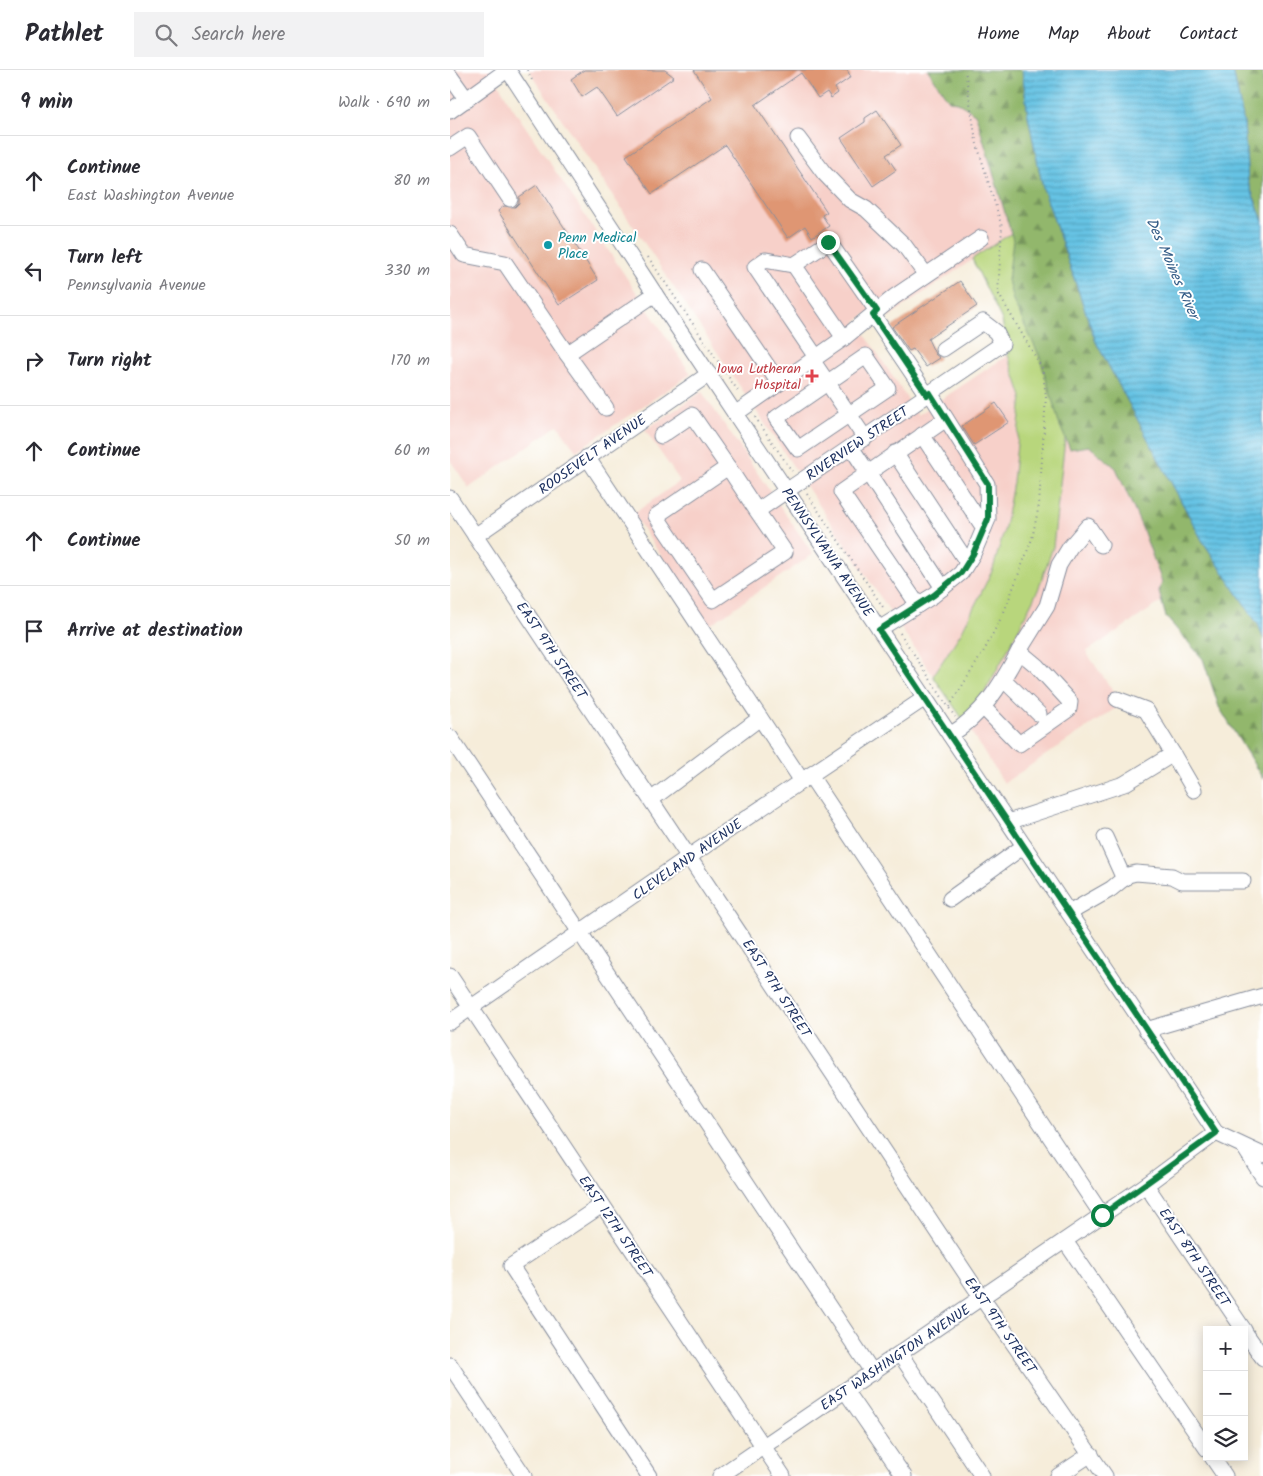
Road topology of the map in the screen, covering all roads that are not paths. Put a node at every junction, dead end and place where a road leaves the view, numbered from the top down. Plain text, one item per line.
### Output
1 (508, 70) edge
2 (450, 76) edge
3 (467, 100) junction
4 (450, 111) edge
5 (798, 138) dead end
6 (450, 148) edge
7 (510, 199) dead end
8 (450, 234) edge
9 (981, 238) dead end
10 (794, 265) junction
11 (702, 270) dead end
12 (926, 275) junction
13 (655, 294) junction
14 (875, 313) junction
15 (844, 338) junction
16 (943, 349) dead end
17 (567, 354) junction
18 (814, 358) junction
19 (708, 374) junction
20 (827, 382) junction
21 (779, 383) junction
22 (928, 394) junction
23 (606, 408) dead end
24 (741, 409) junction
25 (850, 415) junction
26 (946, 419) junction
27 (661, 436) dead end
28 (922, 436) junction
29 (865, 438) junction
30 (851, 447) junction
31 (895, 453) junction
32 (587, 457) junction
33 (728, 467) junction
34 (867, 472) junction
35 (786, 491) junction
36 (450, 498) edge
37 (757, 511) junction
38 (984, 528) junction
39 (475, 536) junction
40 (1101, 545) dead end
41 (967, 562) junction
42 (943, 588) junction
43 (918, 605) junction
44 (886, 625) junction
45 (1019, 651) junction
46 (1004, 680) junction
47 (925, 698) junction
48 (1116, 699) dead end
49 (984, 708) junction
50 (1038, 714) dead end
51 (760, 718) junction
52 (950, 735) junction
53 (450, 737) edge
54 (1174, 754) junction
55 (806, 778) junction
56 (1194, 790) dead end
57 (652, 799) junction
58 (1008, 822) junction
59 (1105, 837) dead end
60 (1024, 846) junction
61 (690, 856) junction
62 (1124, 879) junction
63 (1243, 881) dead end
64 (950, 899) dead end
65 (1069, 913) junction
66 (580, 933) junction
67 (450, 976) edge
68 (1263, 996) edge
69 (471, 1008) junction
70 (450, 1022) edge
71 (1146, 1030) junction
72 (1216, 1133) junction
73 (1243, 1146) junction
74 (1263, 1155) edge
75 (1263, 1177) edge
76 (1146, 1185) junction
77 (602, 1205) junction
78 (1102, 1215) junction
79 (1065, 1241) junction
80 (982, 1298) junction
81 (1241, 1326) edge
82 (1248, 1336) edge
83 (900, 1354) junction
84 (1263, 1358) edge
85 (450, 1365) edge
86 (873, 1373) junction
87 (846, 1392) junction
88 (1203, 1443) edge
89 (764, 1446) junction
90 (1091, 1454) junction
91 (1215, 1461) edge
92 (524, 1476) edge
93 (649, 1476) edge
94 (720, 1476) edge
95 (783, 1476) edge
96 (904, 1476) edge
97 (982, 1476) edge
98 (1058, 1476) edge
99 (1105, 1476) edge
100 (1225, 1476) edge

1 - 3 street
1 - 13 street, PENNSYLVANIA AVENUE
2 - 3 street
3 - 4 street
5 - 12 street
6 - 7 street
8 - 17 street
9 - 12 street
10 - 14 street
10 - 15 street
10 - 18 street
11 - 21 street
12 - 14 street
13 - 17 street
13 - 19 street, PENNSYLVANIA AVENUE
14 - 15 street
14 - 22 street
15 - 18 street
16 - 22 street, RIVERVIEW STREET
17 - 23 street
18 - 20 street
18 - 21 street
19 - 24 street, PENNSYLVANIA AVENUE
19 - 32 street, ROOSEVELT AVENUE
20 - 25 street
20 - 25 street
20 - 25 street
21 - 24 street
22 - 26 street
22 - 29 street, RIVERVIEW STREET
24 - 35 street, PENNSYLVANIA AVENUE
25 - 29 street
26 - 28 street
26 - 38 street
27 - 33 street
28 - 31 street
28 - 38 street
29 - 30 street, RIVERVIEW STREET
30 - 34 street
30 - 35 street, RIVERVIEW STREET
31 - 34 street
31 - 41 street
32 - 39 street, ROOSEVELT AVENUE
32 - 51 street
33 - 37 street
33 - 37 street
34 - 42 street
34 - 43 street
35 - 37 street, RIVERVIEW STREET
35 - 44 street, PENNSYLVANIA AVENUE
36 - 39 street, EAST 9TH STREET
38 - 41 street
39 - 57 street, EAST 9TH STREET
40 - 45 street
41 - 42 street
42 - 43 street
43 - 44 street
44 - 47 street, PENNSYLVANIA AVENUE
45 - 46 street
45 - 49 street
46 - 49 street
46 - 50 street
47 - 52 street, PENNSYLVANIA AVENUE
47 - 55 street, CLEVELAND AVENUE
48 - 54 street
49 - 52 street
51 - 55 street
51 - 57 street
52 - 58 street, PENNSYLVANIA AVENUE
53 - 66 street
54 - 56 street
54 - 58 street
55 - 61 street, CLEVELAND AVENUE
55 - 78 street
57 - 61 street, EAST 9TH STREET
58 - 60 street, PENNSYLVANIA AVENUE
59 - 62 street
60 - 64 street
60 - 65 street, PENNSYLVANIA AVENUE
61 - 66 street, CLEVELAND AVENUE
61 - 80 street, EAST 9TH STREET
62 - 63 street
62 - 65 street
65 - 71 street, PENNSYLVANIA AVENUE
66 - 69 street, CLEVELAND AVENUE
66 - 86 street
67 - 69 street, EAST 12TH STREET
68 - 71 street
69 - 70 street, CLEVELAND AVENUE
69 - 77 street, EAST 12TH STREET
71 - 72 street, PENNSYLVANIA AVENUE
72 - 73 street
72 - 76 street, EAST WASHINGTON AVENUE
73 - 74 street
73 - 75 street
76 - 78 street, EAST WASHINGTON AVENUE
76 - 81 street, EAST 8TH STREET
77 - 89 street, EAST 12TH STREET
77 - 93 street
78 - 79 street, EAST WASHINGTON AVENUE
79 - 80 street, EAST WASHINGTON AVENUE
79 - 88 street
80 - 83 street, EAST WASHINGTON AVENUE
80 - 90 street, EAST 9TH STREET
82 - 84 street, EAST 8TH STREET
83 - 86 street, EAST WASHINGTON AVENUE
83 - 97 street
85 - 92 street
86 - 87 street, EAST WASHINGTON AVENUE
87 - 89 street, EAST WASHINGTON AVENUE
87 - 96 street
89 - 94 street, EAST WASHINGTON AVENUE
89 - 95 street, EAST 12TH STREET
90 - 98 street
90 - 99 street, EAST 9TH STREET
91 - 100 street

